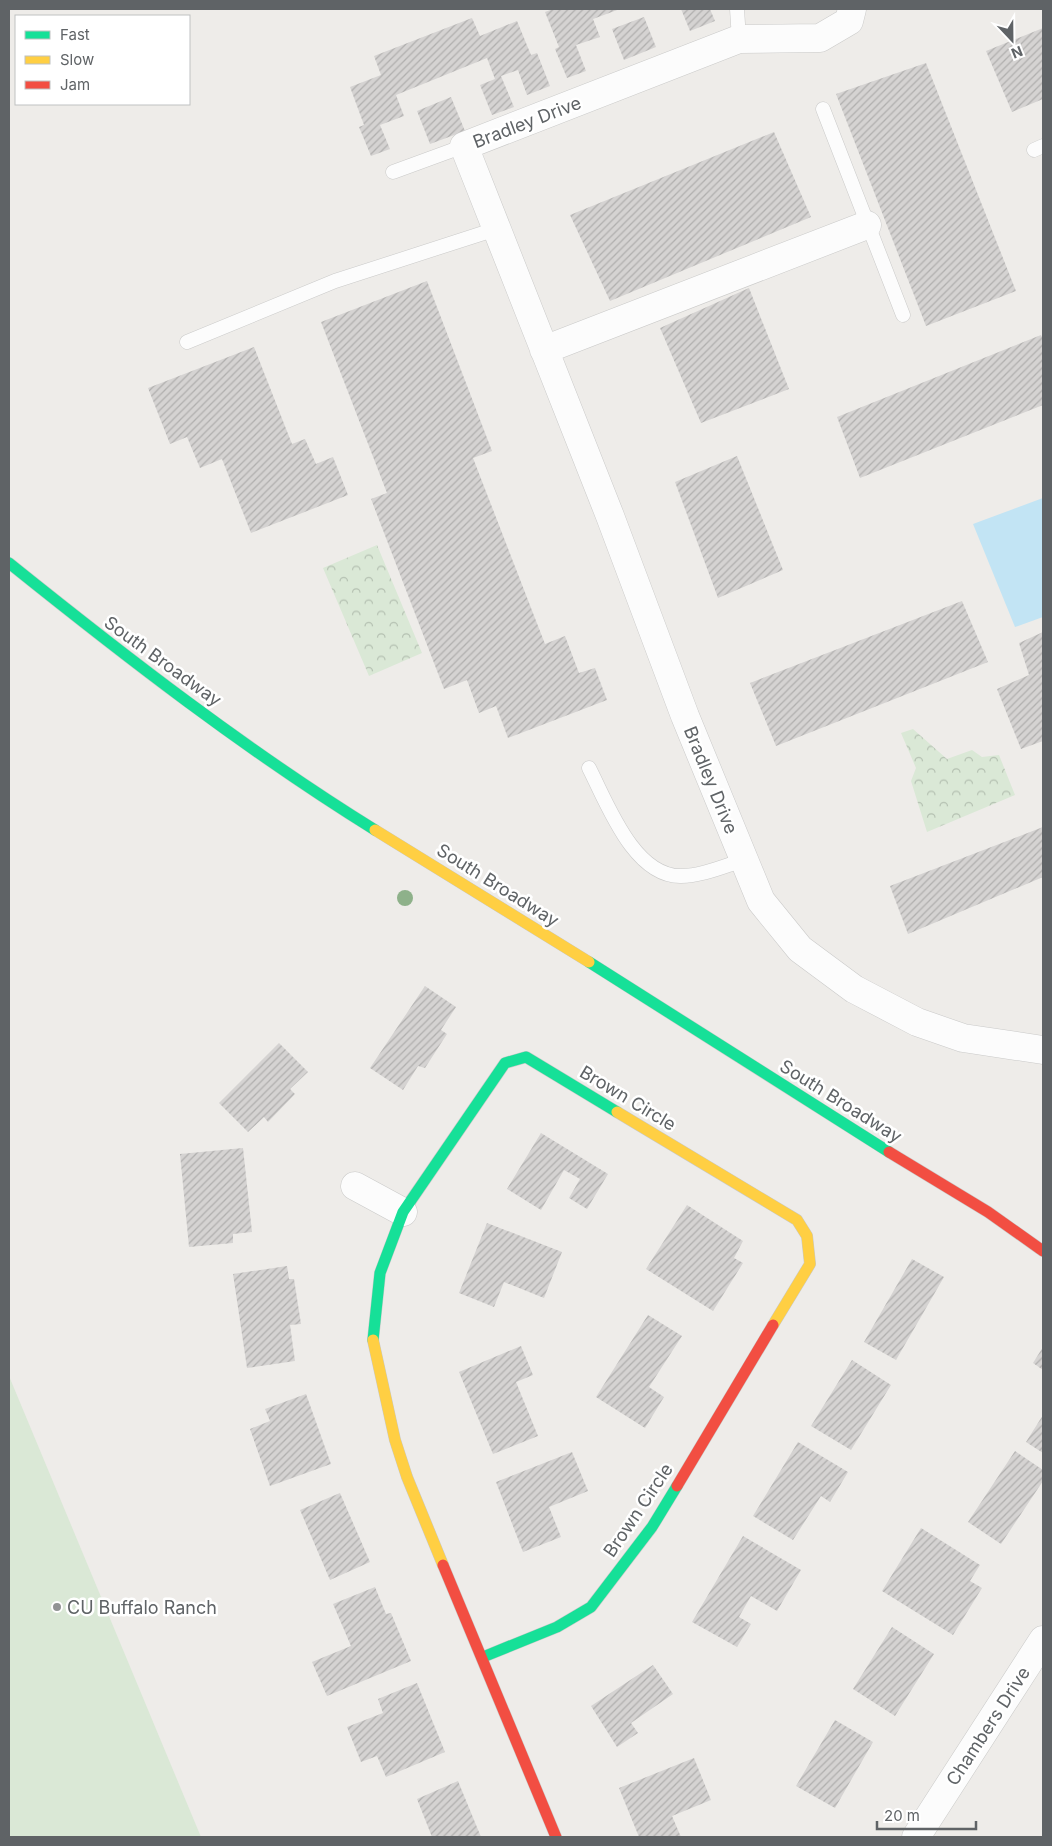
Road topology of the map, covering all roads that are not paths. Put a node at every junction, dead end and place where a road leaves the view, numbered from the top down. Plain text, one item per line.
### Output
1 (737, 9) edge
2 (852, 9) edge
3 (739, 39) junction
4 (823, 109) dead end
5 (464, 146) junction
6 (394, 172) dead end
7 (867, 225) junction
8 (496, 229) junction
9 (903, 315) dead end
10 (187, 342) dead end
11 (544, 350) junction
12 (9, 563) edge
13 (589, 768) dead end
14 (744, 860) junction
15 (1043, 1050) edge
16 (355, 1186) dead end
17 (403, 1212) junction
18 (988, 1212) junction
19 (1043, 1237) edge
20 (1043, 1251) edge
21 (1043, 1640) edge
22 (483, 1657) junction
23 (556, 1837) edge
24 (916, 1837) edge

1 - 3 lane
2 - 3 street, Bradley Drive
3 - 5 street, Bradley Drive
4 - 7 lane
5 - 6 lane
5 - 8 street, Bradley Drive
7 - 9 lane
7 - 11 street
8 - 10 lane
8 - 11 street, Bradley Drive
11 - 14 street, Bradley Drive
12 - 18 main road, South Broadway
13 - 14 lane
14 - 15 street, Bradley Drive
16 - 17 street
17 - 22 main road, Brown Circle
17 - 22 main road, Brown Circle
18 - 19 main road, South Broadway
18 - 20 main road, South Broadway
21 - 24 street, Chambers Drive
22 - 23 main road, Brown Circle

